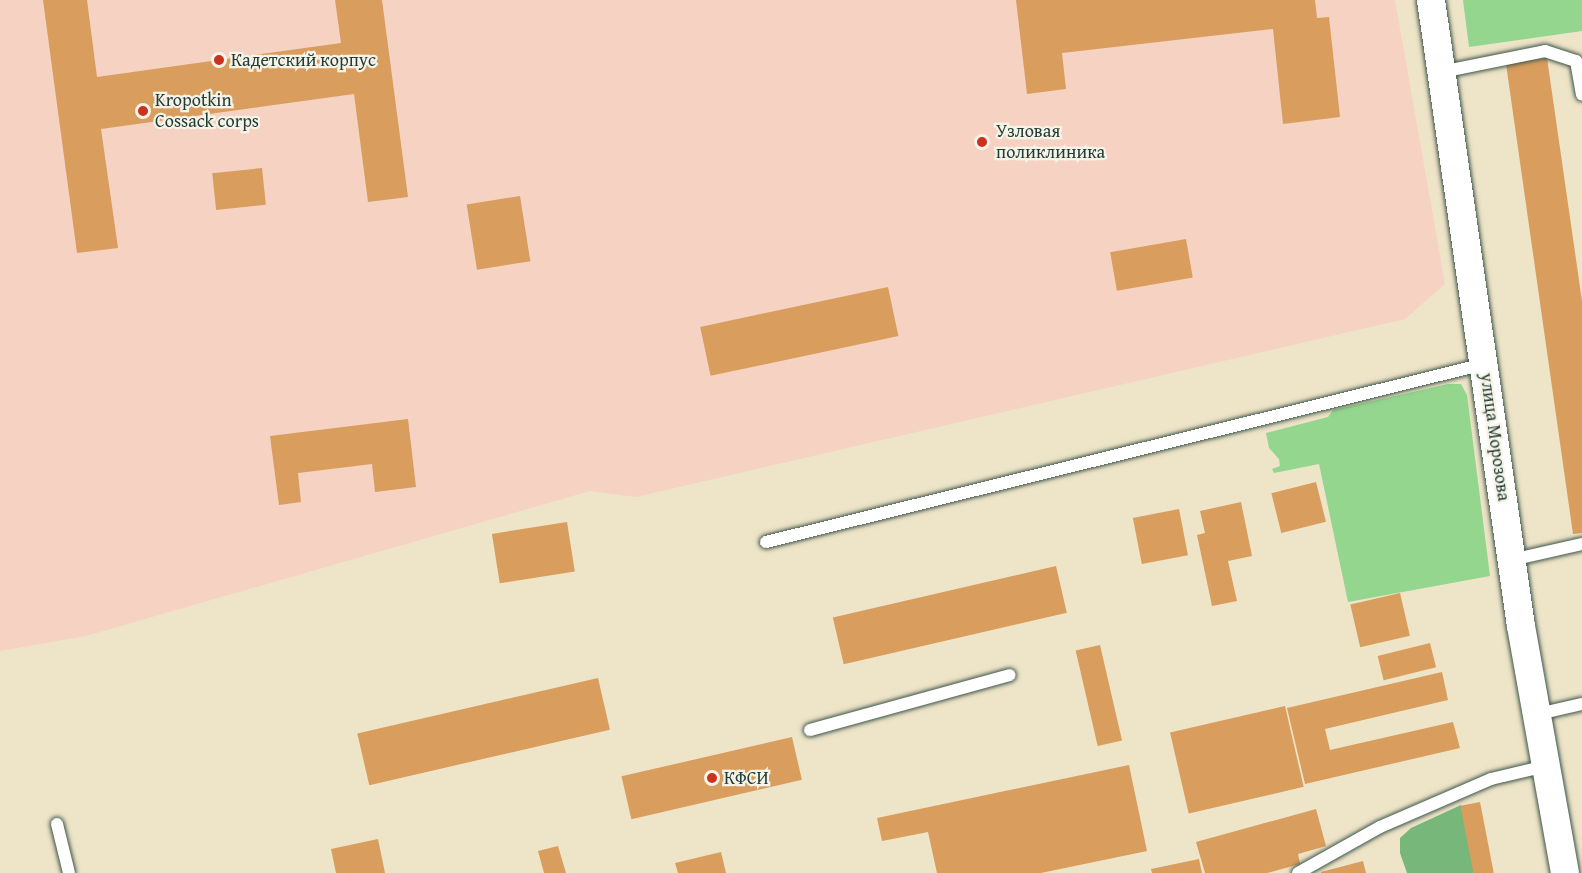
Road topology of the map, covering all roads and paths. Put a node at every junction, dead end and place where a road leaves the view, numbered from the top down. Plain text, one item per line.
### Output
1 (1431, 0) edge
2 (1440, 72) junction
3 (1582, 94) edge
4 (1485, 363) junction
5 (766, 542) dead end
6 (1582, 544) edge
7 (1512, 560) junction
8 (1010, 675) dead end
9 (1582, 704) edge
10 (1538, 714) junction
11 (810, 730) dead end
12 (1546, 766) junction
13 (57, 824) dead end
14 (69, 873) edge
15 (1298, 873) edge
16 (1565, 873) edge

1 - 2 street, улица Морозова
2 - 3 lane
2 - 4 street, улица Морозова
4 - 5 lane
4 - 7 street, улица Морозова
6 - 7 lane
7 - 10 street, улица Морозова
8 - 11 lane
9 - 10 lane
10 - 12 street, улица Морозова
12 - 15 lane
12 - 16 street, улица Морозова
13 - 14 lane

